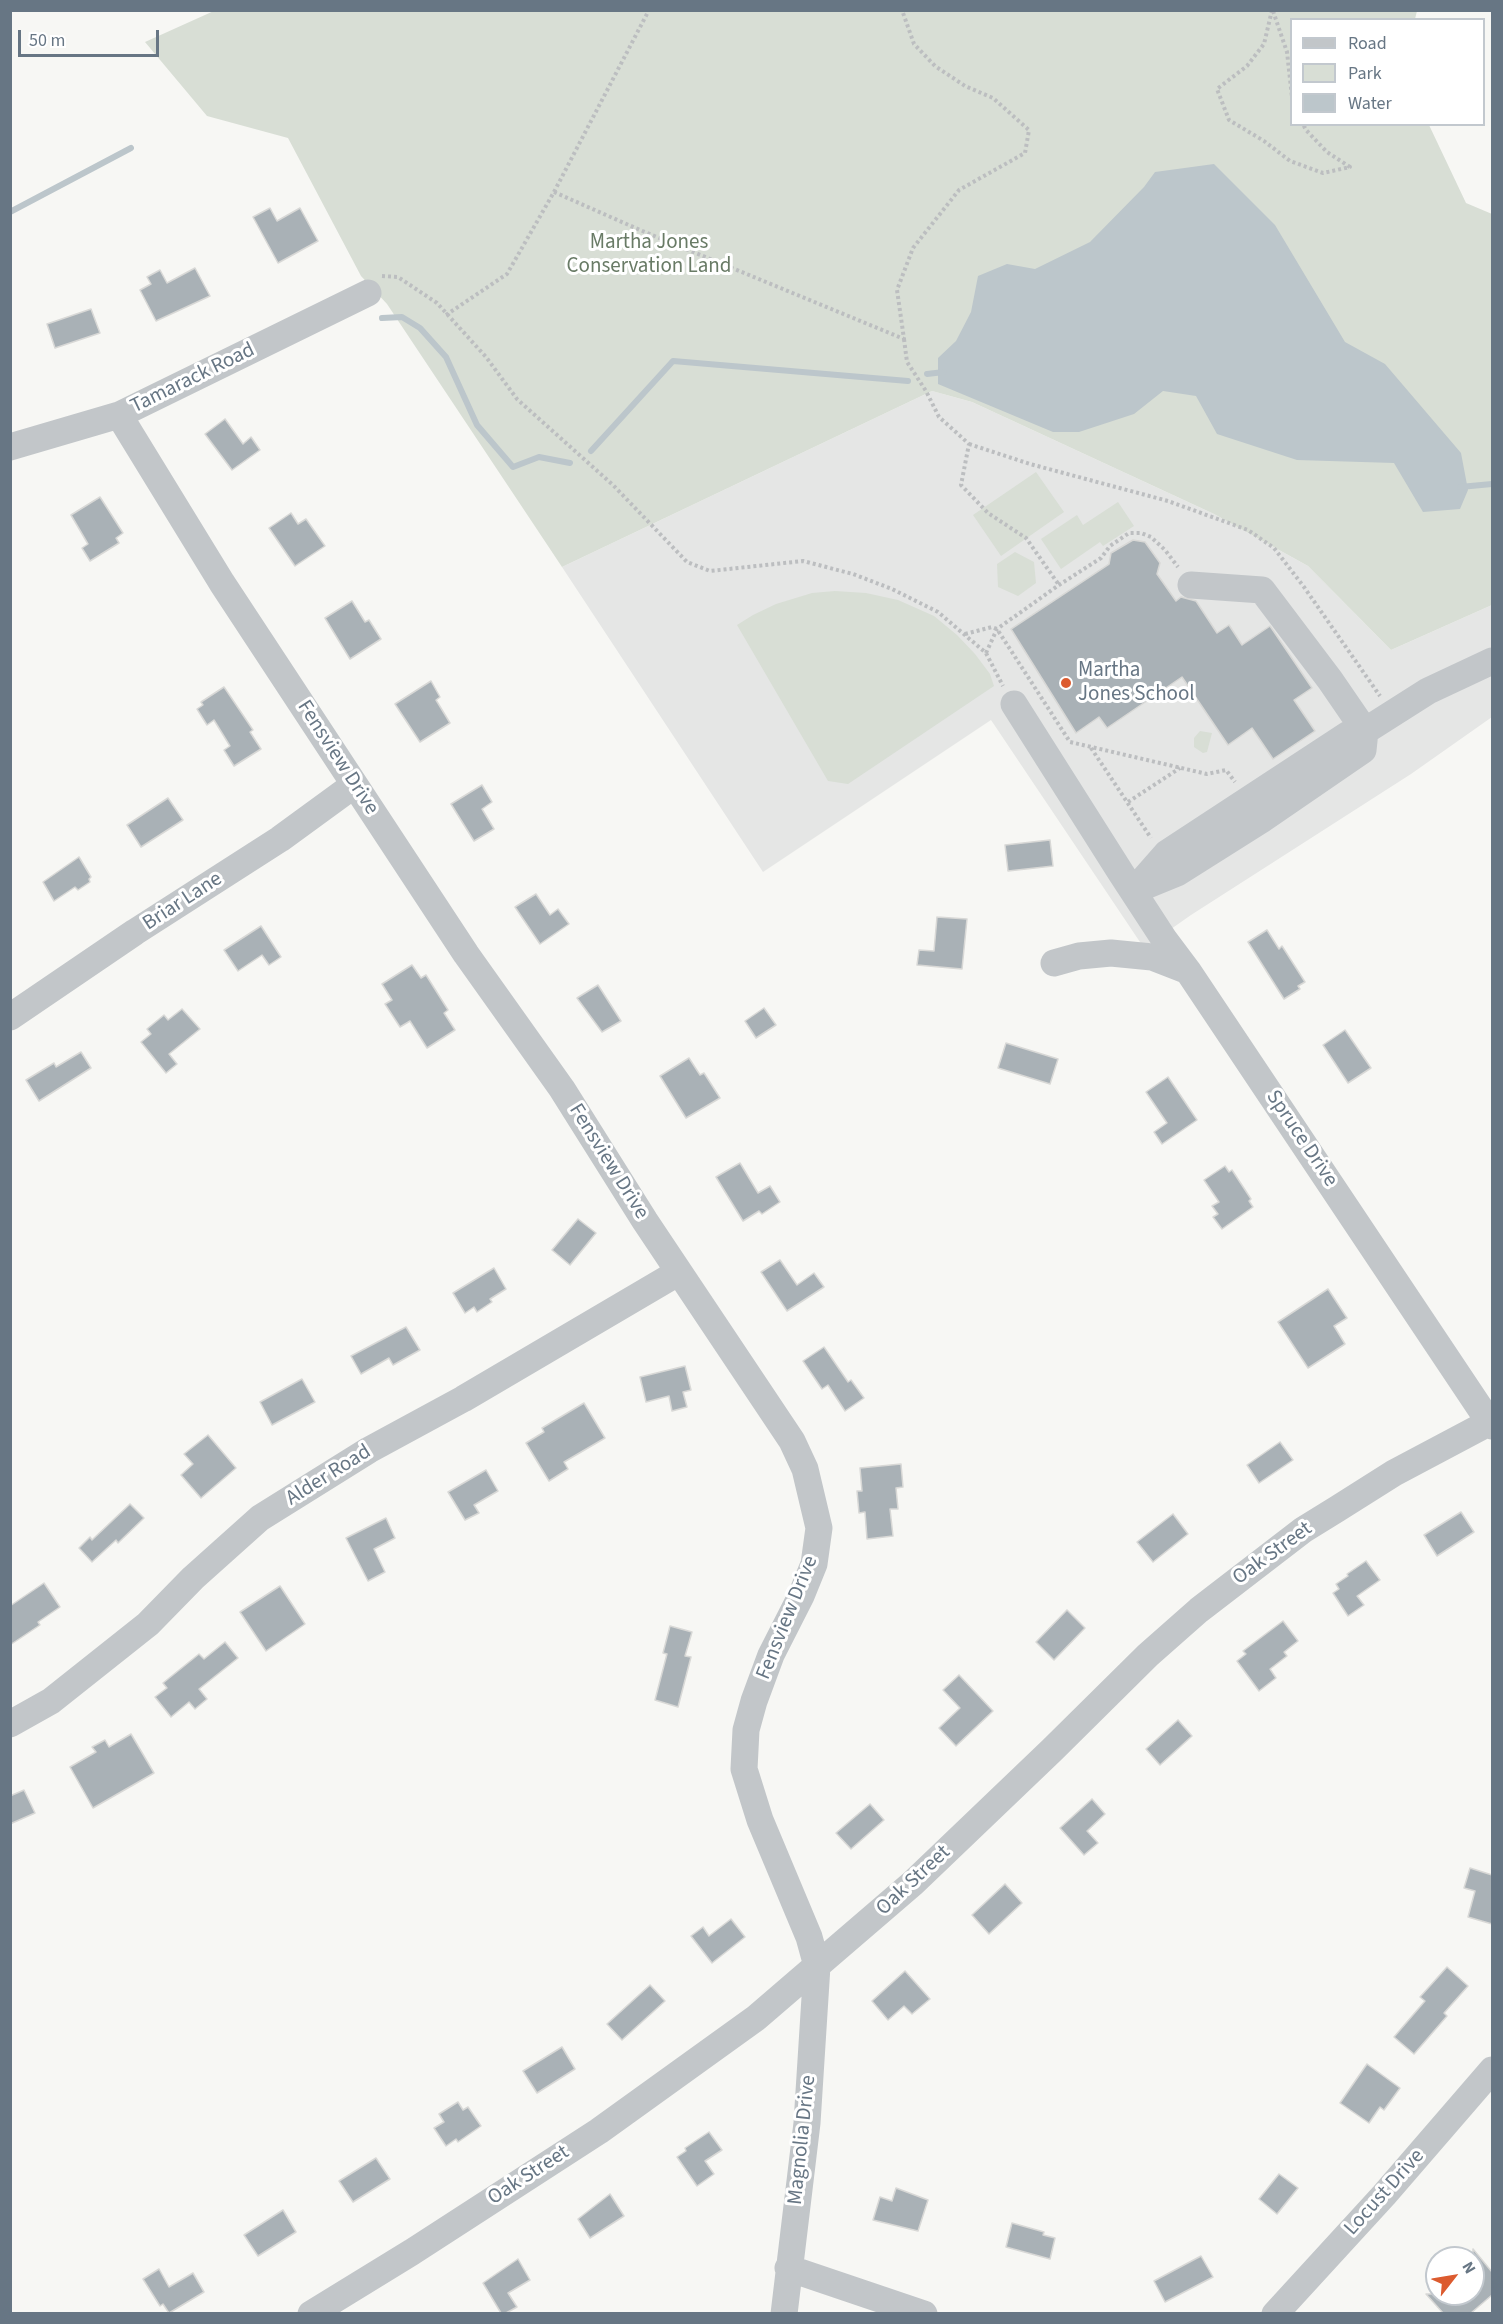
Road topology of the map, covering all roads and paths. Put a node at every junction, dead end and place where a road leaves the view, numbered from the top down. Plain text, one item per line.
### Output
1 (649, 10) edge
2 (902, 10) edge
3 (1273, 10) edge
4 (1290, 79) edge
5 (1304, 126) edge
6 (554, 192) junction
7 (368, 293) joint
8 (447, 315) junction
9 (904, 339) junction
10 (119, 415) junction
11 (969, 444) junction
12 (10, 447) edge
13 (1059, 585) junction
14 (1191, 585) joint
15 (997, 629) junction
16 (964, 634) junction
17 (986, 653) junction
18 (1492, 661) edge
19 (1014, 704) joint
20 (1392, 714) junction
21 (1365, 731) junction
22 (1091, 748) junction
23 (1180, 768) junction
24 (354, 784) junction
25 (1248, 801) junction
26 (1128, 802) junction
27 (1154, 842) dead end
28 (1133, 891) junction
29 (1054, 963) dead end
30 (1188, 971) junction
31 (10, 1017) edge
32 (679, 1272) junction
33 (1492, 1423) edge
34 (10, 1724) edge
35 (817, 1966) junction
36 (1492, 2070) edge
37 (788, 2268) junction
38 (311, 2313) edge
39 (784, 2313) edge
40 (924, 2313) edge
41 (1275, 2313) edge

1 - 6 path
2 - 9 path
3 - 4 path
3 - 5 path
6 - 8 path
6 - 9 path
7 - 8 path
7 - 10 street, Tamarack Road
8 - 16 path
9 - 11 path
10 - 12 street, Tamarack Road
10 - 24 street, Fensview Drive
11 - 13 path
11 - 20 path
13 - 14 path
13 - 15 path
14 - 21 street
15 - 16 path
15 - 17 path
15 - 22 path
16 - 17 path
17 - 19 path
18 - 20 street
19 - 28 street, Spruce Drive
20 - 21 street
21 - 25 street
21 - 28 street
22 - 23 path
22 - 26 path
23 - 25 path
23 - 26 path
24 - 31 street, Briar Lane
24 - 32 street, Fensview Drive
25 - 28 street
26 - 27 path
28 - 30 street, Spruce Drive
29 - 30 street
30 - 33 street, Spruce Drive
32 - 34 street, Alder Road
32 - 35 street, Fensview Drive
33 - 35 street, Oak Street
35 - 37 street, Magnolia Drive
35 - 38 street, Oak Street
36 - 41 street, Locust Drive
37 - 39 street, Magnolia Drive
37 - 40 street

